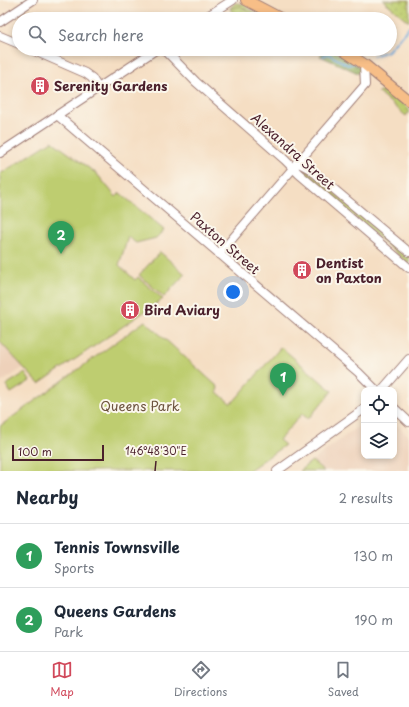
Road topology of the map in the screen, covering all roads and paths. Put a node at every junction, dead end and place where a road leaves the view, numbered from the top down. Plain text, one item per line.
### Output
1 (33, 0) edge
2 (223, 0) edge
3 (233, 0) edge
4 (246, 0) edge
5 (15, 12) edge
6 (211, 12) edge
7 (214, 12) edge
8 (269, 12) edge
9 (12, 14) edge
10 (0, 22) edge
11 (0, 36) edge
12 (12, 41) edge
13 (46, 56) edge
14 (146, 56) edge
15 (171, 56) edge
16 (352, 56) edge
17 (364, 64) junction
18 (98, 88) junction
19 (409, 101) edge
20 (57, 115) junction
21 (0, 153) edge
22 (295, 164) junction
23 (409, 252) edge
24 (218, 254) junction
25 (409, 268) edge
26 (409, 359) edge
27 (373, 387) edge
28 (385, 387) edge
29 (361, 411) edge
30 (397, 411) edge
31 (409, 422) edge
32 (277, 471) edge

1 - 5 street
2 - 6 street
3 - 7 street
4 - 8 main road
9 - 10 street
11 - 12 street
13 - 18 street
14 - 18 street
15 - 22 street, Alexandra Street
16 - 17 main road
17 - 19 main road
17 - 22 street
18 - 20 street
20 - 21 street
20 - 24 street, Paxton Street
22 - 23 street, Alexandra Street
22 - 24 street
22 - 25 street, Alexandra Street
24 - 27 street, Paxton Street
26 - 28 street
29 - 32 street
30 - 31 street

